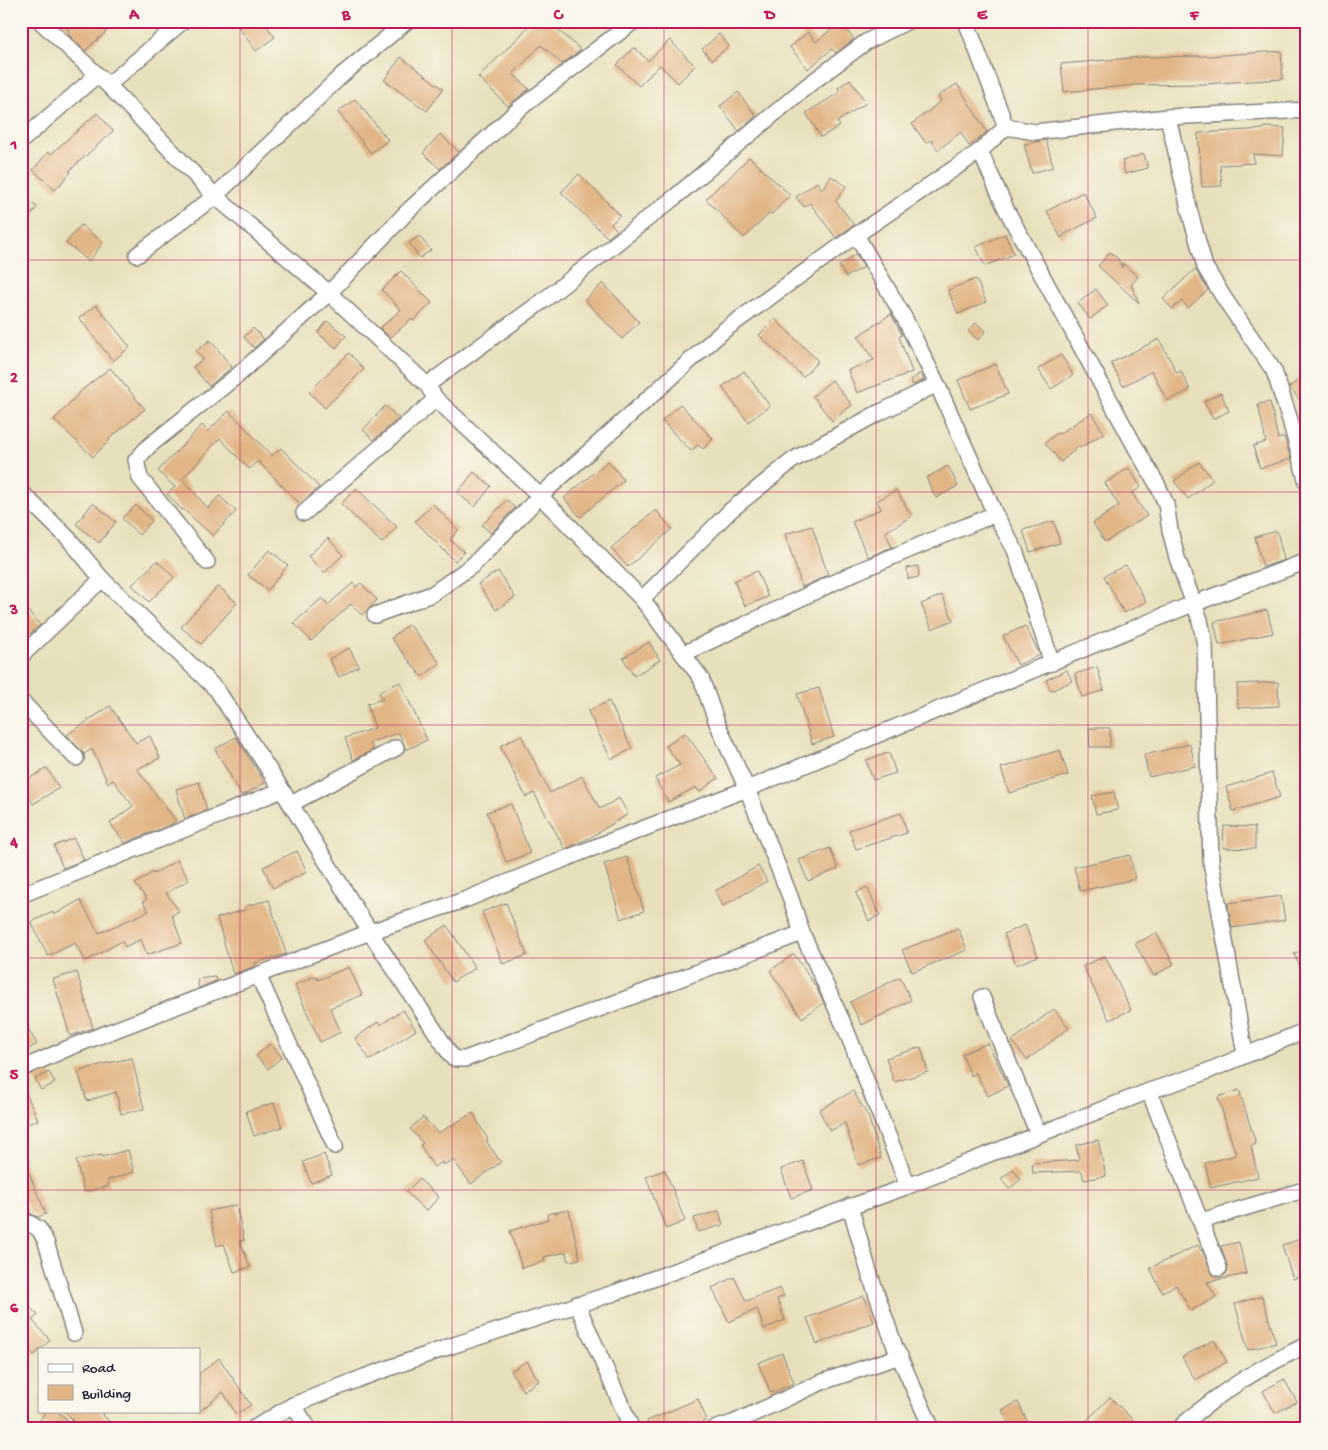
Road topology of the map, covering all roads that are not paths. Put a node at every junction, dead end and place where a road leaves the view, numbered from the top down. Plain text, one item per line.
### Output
1 (40, 21) edge
2 (183, 21) edge
3 (408, 21) edge
4 (634, 21) edge
5 (908, 21) edge
6 (966, 21) edge
7 (103, 80) junction
8 (1307, 110) edge
9 (1168, 117) junction
10 (1006, 127) junction
11 (21, 141) edge
12 (980, 151) junction
13 (215, 196) junction
14 (856, 235) junction
15 (137, 255) dead end
16 (329, 293) junction
17 (937, 384) junction
18 (427, 385) junction
19 (436, 399) junction
20 (880, 412) junction
21 (824, 441) dead end
22 (1307, 483) edge
23 (21, 492) edge
24 (540, 496) junction
25 (304, 513) dead end
26 (995, 514) junction
27 (1307, 561) edge
28 (207, 562) dead end
29 (102, 580) junction
30 (642, 599) junction
31 (1194, 604) junction
32 (375, 615) dead end
33 (683, 654) junction
34 (21, 656) edge
35 (1052, 663) junction
36 (21, 701) edge
37 (396, 748) dead end
38 (76, 758) dead end
39 (747, 789) junction
40 (282, 790) junction
41 (290, 804) junction
42 (21, 895) edge
43 (370, 932) junction
44 (802, 933) junction
45 (258, 975) junction
46 (982, 998) dead end
47 (1307, 1030) edge
48 (1245, 1054) junction
49 (21, 1069) edge
50 (1149, 1091) junction
51 (1038, 1134) junction
52 (335, 1146) dead end
53 (908, 1186) junction
54 (1307, 1189) edge
55 (850, 1206) junction
56 (1201, 1221) junction
57 (21, 1227) edge
58 (1219, 1268) dead end
59 (577, 1304) junction
60 (74, 1333) dead end
61 (1307, 1345) edge
62 (900, 1356) junction
63 (293, 1406) junction
64 (253, 1429) edge
65 (309, 1429) edge
66 (632, 1429) edge
67 (714, 1429) edge
68 (932, 1429) edge
69 (1179, 1429) edge

1 - 7 street
2 - 7 street
3 - 13 street
4 - 16 street
5 - 18 street
6 - 10 street
7 - 11 street
7 - 13 street
8 - 9 street
9 - 10 street
9 - 22 street
10 - 12 street
12 - 14 street
12 - 31 street
13 - 15 street
13 - 16 street
14 - 17 street
14 - 24 street
16 - 18 street
16 - 28 street
17 - 20 street
17 - 26 street
18 - 19 street
19 - 24 street
19 - 25 street
20 - 21 street
20 - 30 street
23 - 29 street
24 - 30 street
24 - 32 street
26 - 33 street
26 - 35 street
27 - 31 street
29 - 34 street
29 - 40 street
30 - 33 street
31 - 35 street
31 - 48 street
33 - 39 street
35 - 39 street
36 - 38 street
37 - 41 street
39 - 43 street
39 - 44 street
40 - 41 street
40 - 42 street
41 - 43 street
43 - 44 street
43 - 45 street
44 - 53 street
45 - 49 street
45 - 52 street
46 - 51 street
47 - 48 street
48 - 50 street
50 - 51 street
50 - 56 street
51 - 53 street
53 - 55 street
54 - 56 street
55 - 59 street
55 - 62 street
56 - 58 street
57 - 60 street
59 - 63 street
59 - 66 street
61 - 69 street
62 - 67 street
62 - 68 street
63 - 64 street
63 - 65 street

